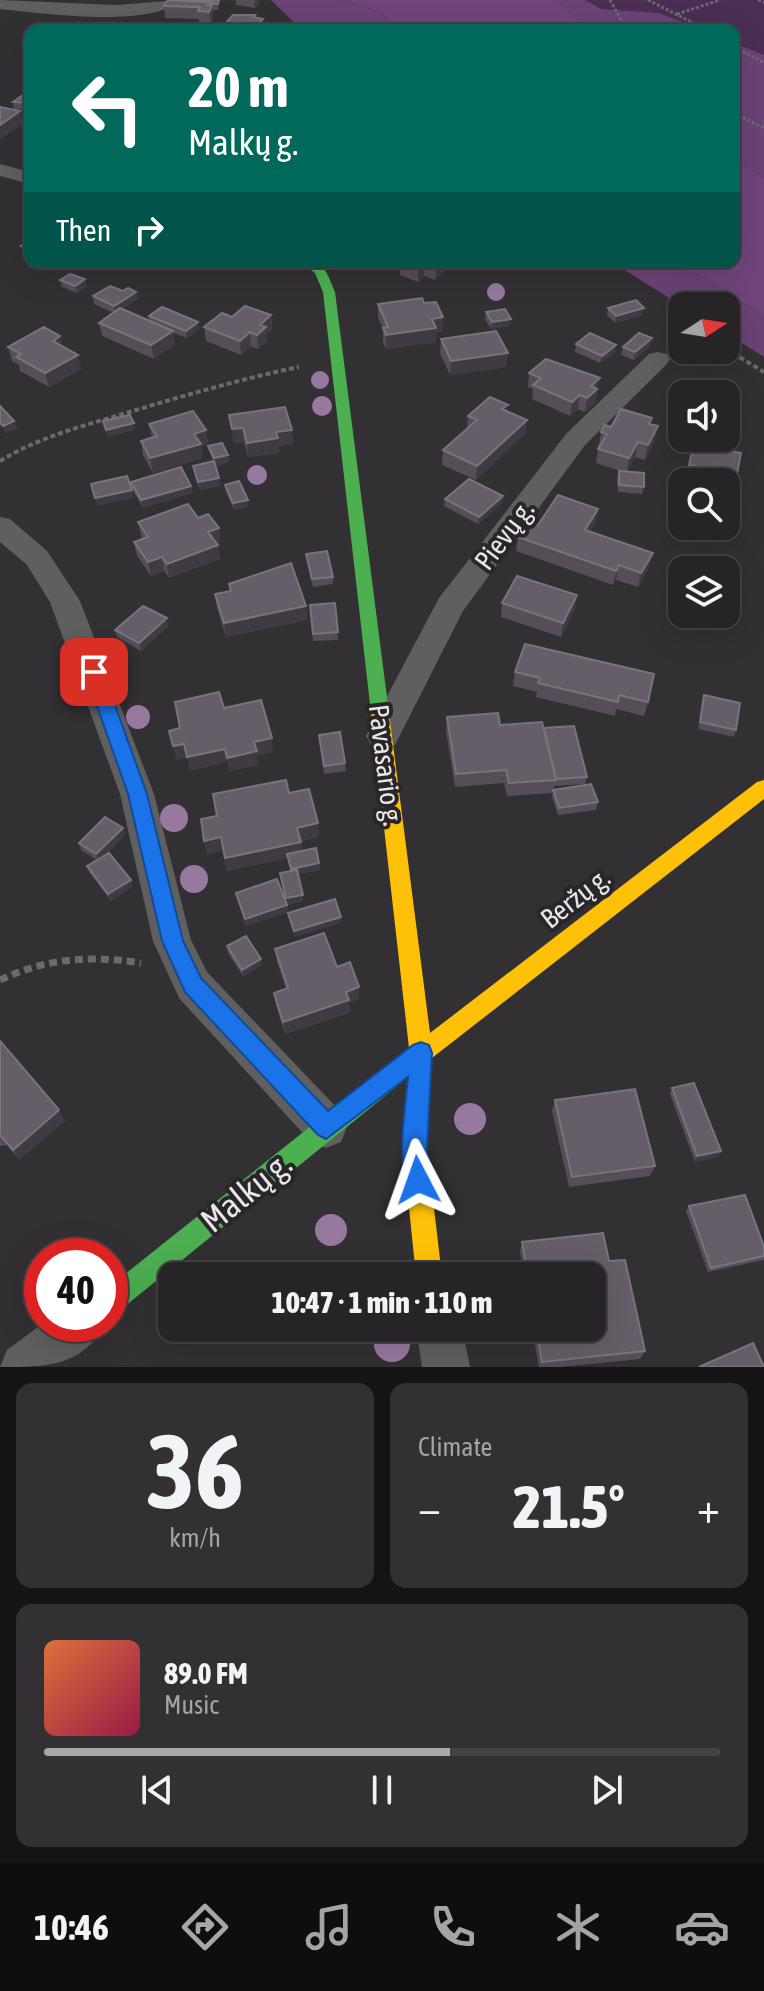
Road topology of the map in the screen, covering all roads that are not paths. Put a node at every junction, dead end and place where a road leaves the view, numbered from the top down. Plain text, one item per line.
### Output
1 (172, 0) edge
2 (0, 4) edge
3 (0, 170) edge
4 (24, 176) edge
5 (316, 268) edge
6 (658, 359) dead end
7 (0, 526) edge
8 (383, 736) junction
9 (764, 788) edge
10 (421, 1053) junction
11 (326, 1127) junction
12 (427, 1262) edge
13 (128, 1287) edge
14 (57, 1342) edge
15 (442, 1342) edge
16 (24, 1367) edge
17 (446, 1367) edge

1 - 2 street
3 - 4 street
5 - 8 street, Pavasario g.
6 - 8 street, Pievų g.
7 - 11 street
8 - 10 street, Pavasario g.
9 - 10 street, Beržų g.
10 - 11 street, Malkų g.
10 - 12 street, Pavasario g.
11 - 13 street, Malkų g.
14 - 16 street
15 - 17 street

